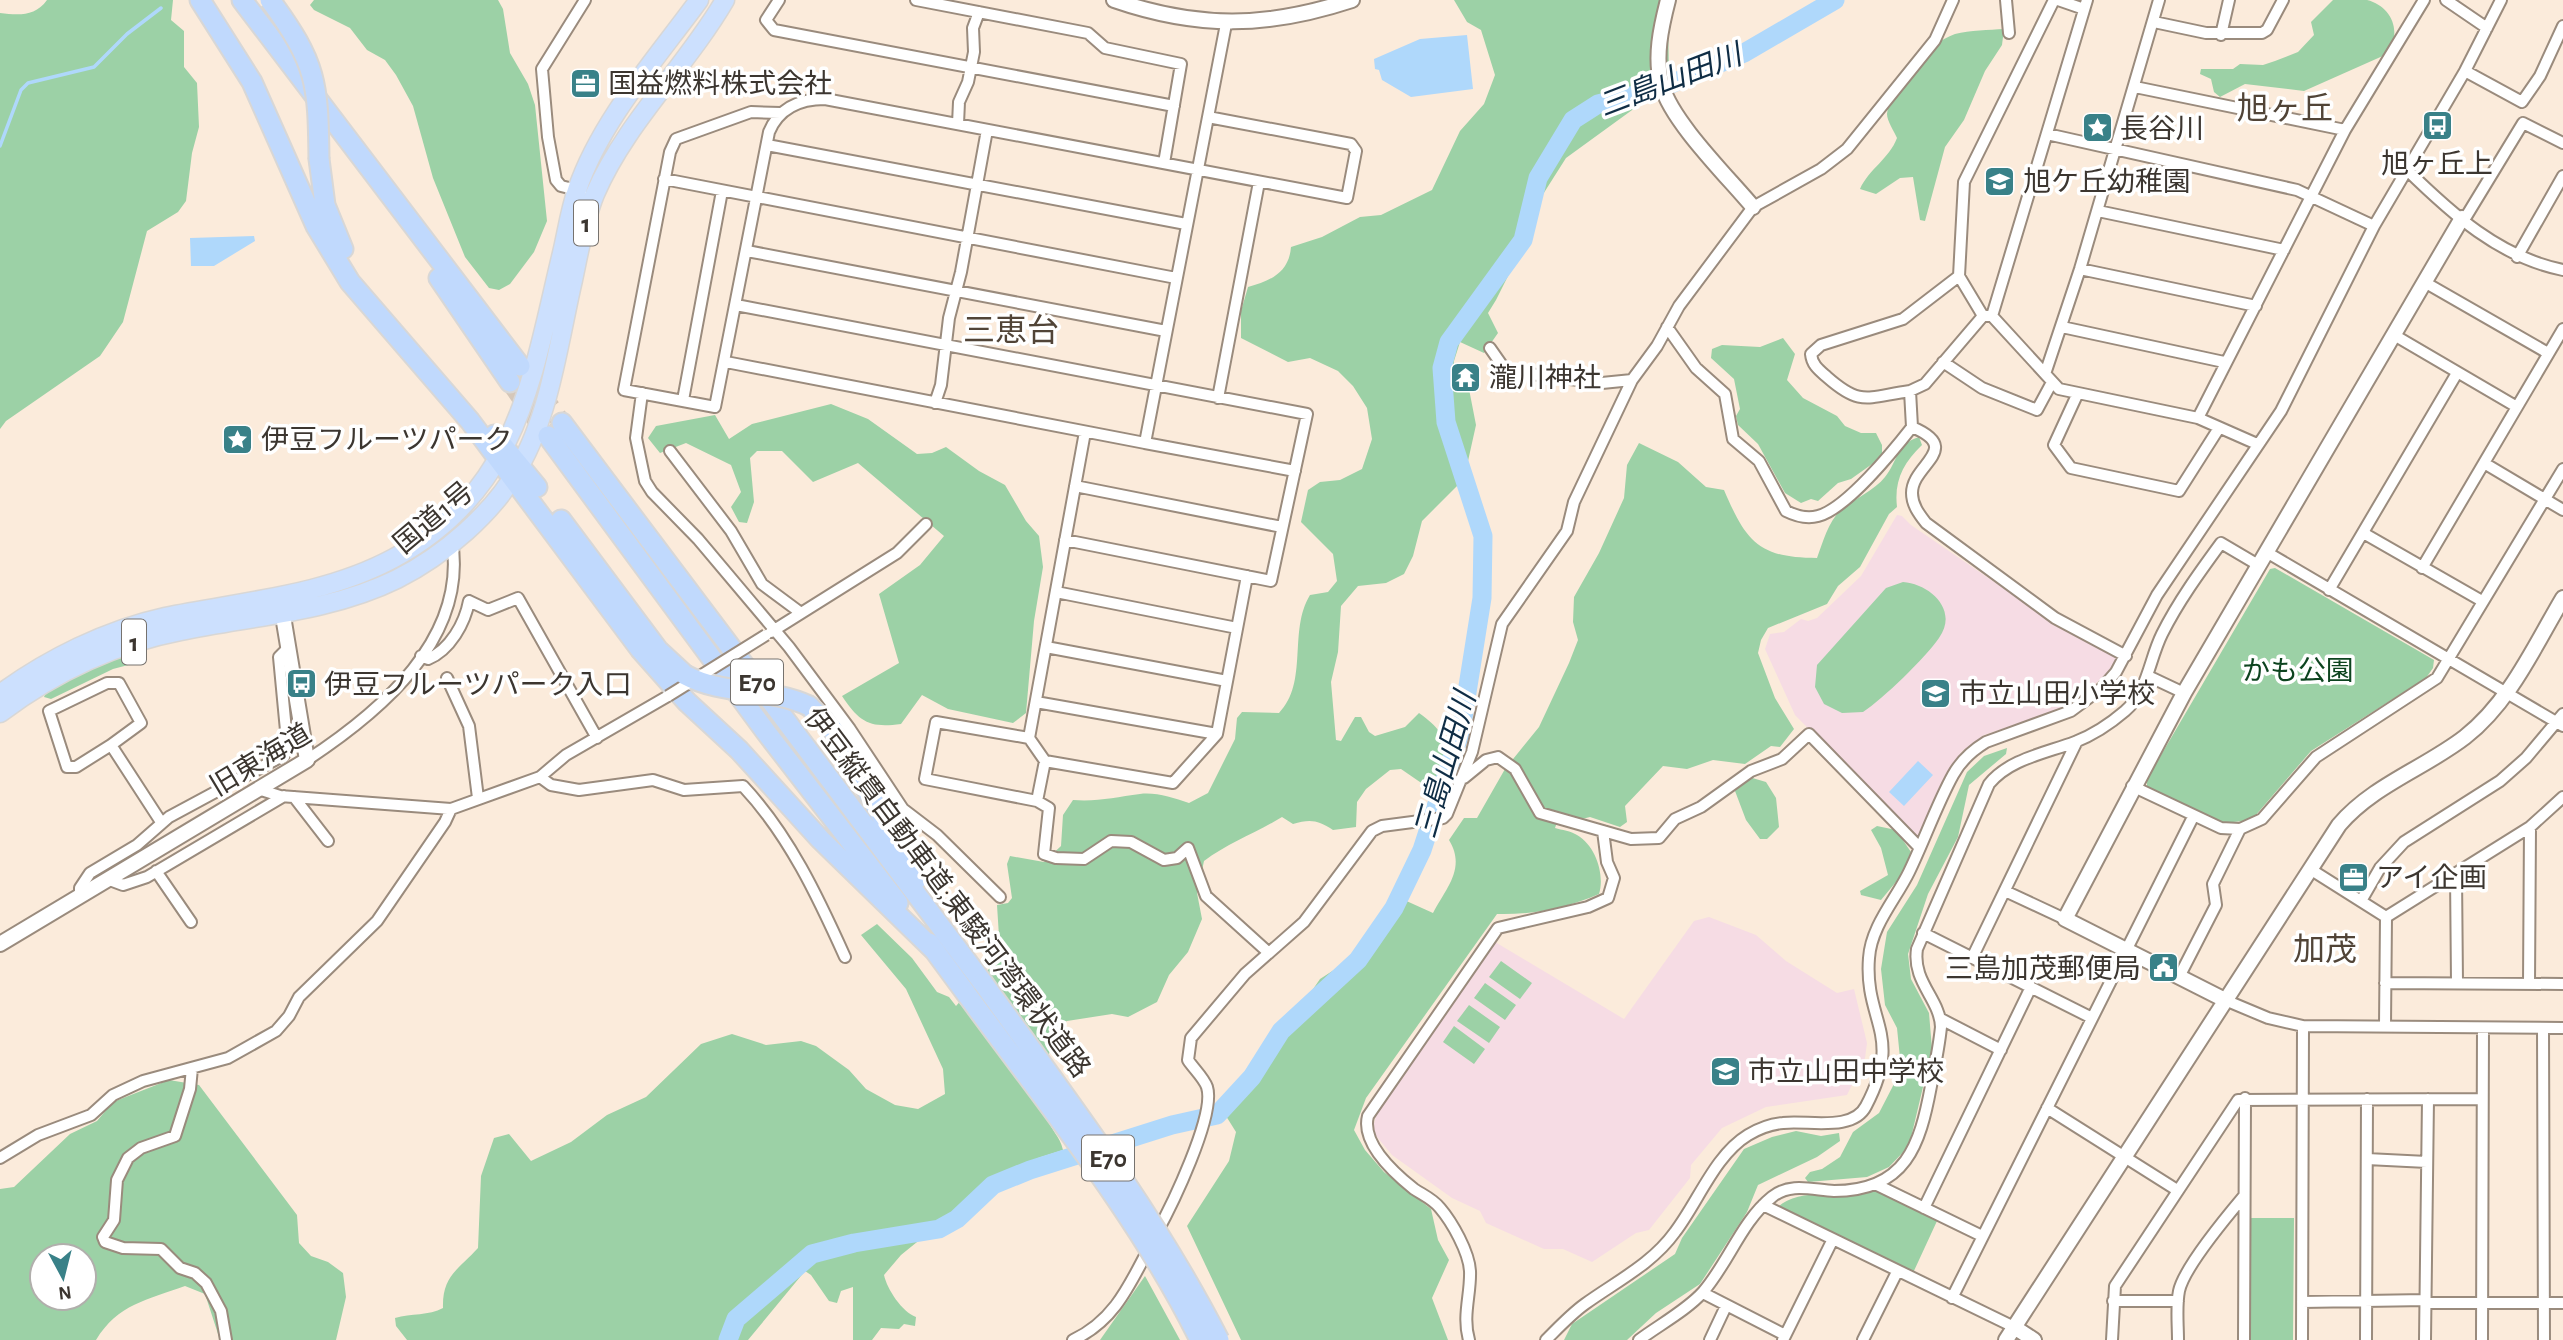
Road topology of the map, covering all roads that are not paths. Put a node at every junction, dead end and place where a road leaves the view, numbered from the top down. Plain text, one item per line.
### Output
1 (200, 0) edge
2 (242, 0) edge
3 (270, 0) edge
4 (585, 0) edge
5 (699, 0) edge
6 (725, 0) edge
7 (779, 0) edge
8 (916, 0) edge
9 (1114, 0) edge
10 (1352, 0) edge
11 (1668, 0) edge
12 (1953, 0) edge
13 (2006, 0) edge
14 (2056, 0) edge
15 (2159, 0) edge
16 (2229, 0) edge
17 (2283, 0) edge
18 (2424, 0) edge
19 (2446, 0) edge
20 (2501, 0) edge
21 (943, 3) edge
22 (2086, 4) edge
23 (979, 12) junction
24 (2154, 22) junction
25 (1226, 24) junction
26 (2563, 26) edge
27 (2487, 28) junction
28 (2009, 33) dead end
29 (2221, 34) junction
30 (969, 67) junction
31 (2465, 71) junction
32 (2135, 87) junction
33 (1174, 106) junction
34 (780, 113) junction
35 (1208, 117) junction
36 (958, 124) junction
37 (987, 130) junction
38 (2345, 130) junction
39 (2047, 134) junction
40 (2563, 144) edge
41 (767, 145) junction
42 (2116, 152) junction
43 (1164, 163) junction
44 (2406, 169) junction
45 (1198, 170) junction
46 (2563, 176) edge
47 (664, 179) junction
48 (1259, 182) junction
49 (977, 185) junction
50 (577, 190) junction
51 (722, 191) junction
52 (595, 194) junction
53 (2312, 194) junction
54 (758, 198) junction
55 (1753, 207) junction
56 (2098, 211) junction
57 (2463, 219) junction
58 (1186, 225) junction
59 (2374, 226) junction
60 (966, 239) junction
61 (2284, 250) junction
62 (747, 251) junction
63 (2517, 257) junction
64 (2080, 269) junction
65 (2563, 270) edge
66 (1959, 276) junction
67 (1176, 278) junction
68 (2426, 284) junction
69 (956, 292) junction
70 (736, 305) junction
71 (2256, 306) junction
72 (1987, 316) junction
73 (1667, 327) junction
74 (2062, 327) junction
75 (2563, 329) edge
76 (1166, 331) junction
77 (2394, 335) junction
78 (947, 344) junction
79 (1490, 348) dead end
80 (2548, 353) junction
81 (726, 362) junction
82 (1944, 362) junction
83 (2224, 362) junction
84 (2046, 371) junction
85 (2457, 373) junction
86 (515, 374) tunnel mouth
87 (1632, 380) junction
88 (2052, 384) junction
89 (1157, 387) junction
90 (1910, 391) junction
91 (642, 393) junction
92 (2077, 395) junction
93 (1218, 398) junction
94 (683, 400) junction
95 (935, 403) junction
96 (2517, 407) junction
97 (2198, 418) junction
98 (1912, 426) junction
99 (2219, 428) junction
100 (555, 429) tunnel mouth
101 (1085, 432) junction
102 (1145, 443) junction
103 (2257, 444) junction
104 (670, 451) dead end
105 (502, 455) junction
106 (2484, 463) junction
107 (2563, 469) edge
108 (517, 471) junction
109 (1295, 471) junction
110 (1075, 486) junction
111 (2545, 500) junction
112 (2563, 510) edge
113 (926, 524) dead end
114 (1282, 527) junction
115 (2365, 534) junction
116 (1065, 540) junction
117 (452, 541) junction
118 (2268, 553) junction
119 (2260, 566) junction
120 (2422, 568) junction
121 (1247, 576) junction
122 (2329, 590) junction
123 (1056, 592) junction
124 (2563, 598) edge
125 (2482, 601) junction
126 (281, 604) junction
127 (801, 613) junction
128 (1237, 628) junction
129 (770, 632) junction
130 (1046, 647) junction
131 (288, 648) junction
132 (421, 656) junction
133 (2126, 656) junction
134 (2449, 661) junction
135 (2148, 676) junction
136 (447, 678) dead end
137 (1227, 681) junction
138 (2506, 692) junction
139 (2184, 693) junction
140 (0, 694) edge
141 (1036, 702) junction
142 (0, 713) edge
143 (2561, 721) edge
144 (1217, 734) junction
145 (597, 738) junction
146 (1029, 738) junction
147 (2077, 741) junction
148 (111, 745) junction
149 (307, 760) junction
150 (1045, 761) junction
151 (540, 777) junction
152 (1464, 778) junction
153 (2132, 786) junction
154 (258, 789) junction
155 (289, 796) junction
156 (2563, 797) edge
157 (478, 798) junction
158 (1037, 801) junction
159 (450, 809) junction
160 (2193, 817) junction
161 (161, 822) junction
162 (2530, 827) junction
163 (2240, 829) junction
164 (1603, 831) junction
165 (328, 841) dead end
166 (1920, 848) junction
167 (2310, 869) junction
168 (156, 871) junction
169 (2456, 876) junction
170 (107, 879) junction
171 (2005, 891) junction
172 (80, 895) junction
173 (1000, 897) dead end
174 (2361, 901) junction
175 (2386, 917) junction
176 (2065, 919) junction
177 (191, 922) dead end
178 (1923, 933) junction
179 (0, 944) edge
180 (944, 947) junction
181 (2124, 950) junction
182 (1269, 953) junction
183 (1973, 956) junction
184 (845, 957) dead end
185 (2179, 977) junction
186 (2385, 983) junction
187 (2458, 983) junction
188 (2529, 983) junction
189 (2563, 984) edge
190 (2031, 988) junction
191 (976, 990) junction
192 (2225, 1000) junction
193 (2090, 1017) junction
194 (1941, 1018) junction
195 (2303, 1026) junction
196 (2385, 1026) junction
197 (2483, 1028) junction
198 (2563, 1028) edge
199 (2543, 1029) junction
200 (2001, 1050) junction
201 (192, 1068) junction
202 (2245, 1098) junction
203 (2303, 1098) junction
204 (2367, 1099) junction
205 (2428, 1099) junction
206 (2482, 1099) junction
207 (2047, 1108) junction
208 (0, 1158) edge
209 (2123, 1158) junction
210 (2367, 1160) junction
211 (2427, 1161) junction
212 (1875, 1184) junction
213 (2176, 1190) junction
214 (2244, 1196) junction
215 (1763, 1205) junction
216 (1924, 1208) junction
217 (1982, 1236) junction
218 (1833, 1239) junction
219 (1897, 1272) junction
220 (1703, 1293) junction
221 (1952, 1298) junction
222 (2113, 1301) junction
223 (2178, 1301) junction
224 (2366, 1301) junction
225 (2426, 1301) junction
226 (2302, 1302) junction
227 (2482, 1303) junction
228 (2544, 1303) junction
229 (2563, 1303) edge
230 (1726, 1306) junction
231 (2010, 1334) edge
232 (1784, 1337) edge
233 (1869, 1338) edge
234 (226, 1340) edge
235 (1073, 1340) edge
236 (1200, 1340) edge
237 (1219, 1340) edge
238 (1469, 1340) edge
239 (1546, 1340) edge
240 (1639, 1340) edge
241 (1710, 1340) edge
242 (2034, 1340) edge
243 (2112, 1340) edge
244 (2178, 1340) edge
245 (2244, 1340) edge
246 (2302, 1340) edge
247 (2366, 1340) edge
248 (2425, 1340) edge
249 (2482, 1340) edge
250 (2544, 1340) edge

1 - 105 highway
2 - 86 highway
3 - 105 highway, bridge
4 - 50 street
5 - 50 highway, 国道1号 / 1
6 - 52 highway, 国道1号 / 1
7 - 30 street
8 - 21 street
9 - 25 street
10 - 25 street
11 - 55 street
12 - 55 street
13 - 28 street
14 - 22 street
14 - 66 street
15 - 24 street
16 - 29 street
17 - 29 street
18 - 38 street
19 - 27 street
20 - 27 street
21 - 23 street
22 - 39 street
23 - 30 street
23 - 33 street
24 - 29 street
24 - 32 street
25 - 35 street
26 - 31 street
27 - 31 street
30 - 33 street
30 - 36 street
31 - 44 street
32 - 38 street
32 - 42 street
33 - 43 street
34 - 36 street
34 - 41 street
34 - 47 street
35 - 45 street
35 - 48 street
36 - 37 street
37 - 43 street
37 - 49 street
38 - 53 street
39 - 42 street
39 - 72 street
40 - 57 street
41 - 49 street
41 - 54 street
42 - 53 street
42 - 56 street
43 - 45 street
44 - 57 street
44 - 59 street
45 - 48 street
45 - 58 street
46 - 63 street
47 - 51 street
47 - 91 street
48 - 93 street
49 - 58 street
49 - 60 street
50 - 52 street
50 - 105 highway, 国道1号 / 1
51 - 54 street
51 - 94 street
52 - 108 highway, 国道1号 / 1
53 - 59 street
53 - 61 street
54 - 60 street
54 - 62 street
55 - 73 street
56 - 61 street
56 - 64 street
57 - 63 street
57 - 68 street
58 - 67 street
59 - 103 street
60 - 67 street
60 - 69 street
61 - 71 street
62 - 69 street
62 - 70 street
63 - 65 street
64 - 71 street
64 - 74 street
66 - 72 street
66 - 90 street
67 - 76 street
68 - 77 street
68 - 80 street
69 - 76 street
69 - 78 street
70 - 78 street
70 - 81 street
71 - 83 street
72 - 82 street
72 - 84 street
73 - 87 street
73 - 98 street
74 - 83 street
74 - 84 street
75 - 80 street
76 - 89 street
77 - 85 street
77 - 118 street
78 - 89 street
78 - 95 street
79 - 87 street
80 - 96 street
81 - 94 street
81 - 95 street
82 - 88 street
82 - 90 street
83 - 97 street
84 - 88 street
85 - 96 street
85 - 115 street
87 - 152 street
88 - 92 street
89 - 93 street
89 - 102 street
90 - 98 street
91 - 94 street
91 - 129 street
92 - 97 street
92 - 99 street
93 - 109 street
95 - 101 street
96 - 106 street
97 - 99 street
98 - 133 street
99 - 103 street
100 - 180 highway, 伊豆縦貫自動車道;東駿河湾環状道路 / E70
101 - 102 street
101 - 110 street
102 - 109 street
103 - 133 street
104 - 127 street
105 - 108 highway
105 - 126 highway, 国道1号 / 1
106 - 111 street
106 - 120 street
107 - 111 street
108 - 117 highway, 国道1号 / 1
108 - 180 highway
108 - 180 highway, bridge
109 - 114 street
110 - 114 street
110 - 116 street
111 - 112 street
111 - 125 street
113 - 127 street
114 - 121 street
115 - 120 street
115 - 122 street
116 - 121 street
116 - 123 street
117 - 126 highway, 国道1号 / 1
117 - 132 street, 旧東海道
118 - 119 street
118 - 122 street
119 - 135 street
119 - 139 street
120 - 125 street
121 - 128 street
122 - 134 street
123 - 128 street
123 - 130 street
124 - 138 street
125 - 134 street
126 - 131 street
126 - 140 highway, 国道1号 / 1
126 - 142 highway, 国道1号 / 1
127 - 129 street
128 - 137 street
129 - 145 street, bridge
129 - 173 street
130 - 137 street
130 - 141 street
131 - 149 street
131 - 161 street
132 - 145 street
132 - 149 street, 旧東海道
133 - 166 street
134 - 138 street
134 - 163 street
135 - 139 street
135 - 147 street
136 - 157 street
137 - 144 street
138 - 143 street
138 - 167 street
139 - 153 street
141 - 144 street
141 - 146 street
143 - 174 street
144 - 150 street
145 - 151 street
146 - 150 street
146 - 158 street
147 - 171 street
147 - 178 street
148 - 148 street
148 - 161 street
149 - 154 street, 旧東海道
150 - 158 street
151 - 157 street
151 - 184 street
152 - 164 street
152 - 182 street
153 - 160 street
153 - 176 street
154 - 155 street
154 - 170 street, 旧東海道
155 - 159 street
155 - 165 street
155 - 168 street
156 - 162 street
157 - 159 street
158 - 182 street
159 - 201 street
160 - 163 street
160 - 181 street
161 - 172 street
162 - 169 street
162 - 188 street
163 - 185 street
164 - 166 street
164 - 238 street
166 - 239 street
167 - 174 street
167 - 192 street
168 - 170 street
168 - 177 street
169 - 175 street
169 - 187 street
170 - 172 street, 旧東海道
171 - 176 street
171 - 183 street
172 - 179 street, 旧東海道
174 - 175 street
175 - 186 street
176 - 181 street
178 - 183 street
178 - 194 street
180 - 191 highway, 伊豆縦貫自動車道;東駿河湾環状道路 / E70
181 - 185 street
181 - 193 street
182 - 235 street
183 - 190 street
185 - 192 street
186 - 187 street
186 - 196 street
187 - 188 street
188 - 189 street
190 - 193 street
190 - 200 street
191 - 236 highway, 伊豆縦貫自動車道;東駿河湾環状道路 / E70, bridge
191 - 237 highway, 伊豆縦貫自動車道;東駿河湾環状道路 / E70, bridge
192 - 195 street
192 - 209 street
193 - 207 street
194 - 200 street
194 - 212 street
195 - 196 street
195 - 203 street
196 - 197 street
197 - 199 street
197 - 206 street
198 - 199 street
199 - 228 street
200 - 216 street
201 - 208 street
201 - 234 street
202 - 203 street
202 - 213 street
202 - 214 street
203 - 204 street
203 - 226 street
204 - 205 street
204 - 210 street
205 - 206 street
205 - 211 street
206 - 227 street
207 - 209 street
207 - 217 street
209 - 213 street
209 - 231 street
210 - 211 street
210 - 224 street
211 - 225 street
212 - 215 street
212 - 216 street
213 - 222 street
214 - 223 street
214 - 245 street
215 - 218 street
215 - 220 street
216 - 217 street
217 - 221 street
218 - 219 street
218 - 232 street
219 - 221 street
219 - 233 street
220 - 230 street
220 - 240 street
221 - 231 street
222 - 223 street
222 - 243 street
223 - 244 street
224 - 225 street
224 - 226 street
224 - 247 street
225 - 227 street
225 - 248 street
226 - 246 street
227 - 228 street
227 - 249 street
228 - 229 street
228 - 250 street
230 - 232 street
230 - 241 street
231 - 242 street

